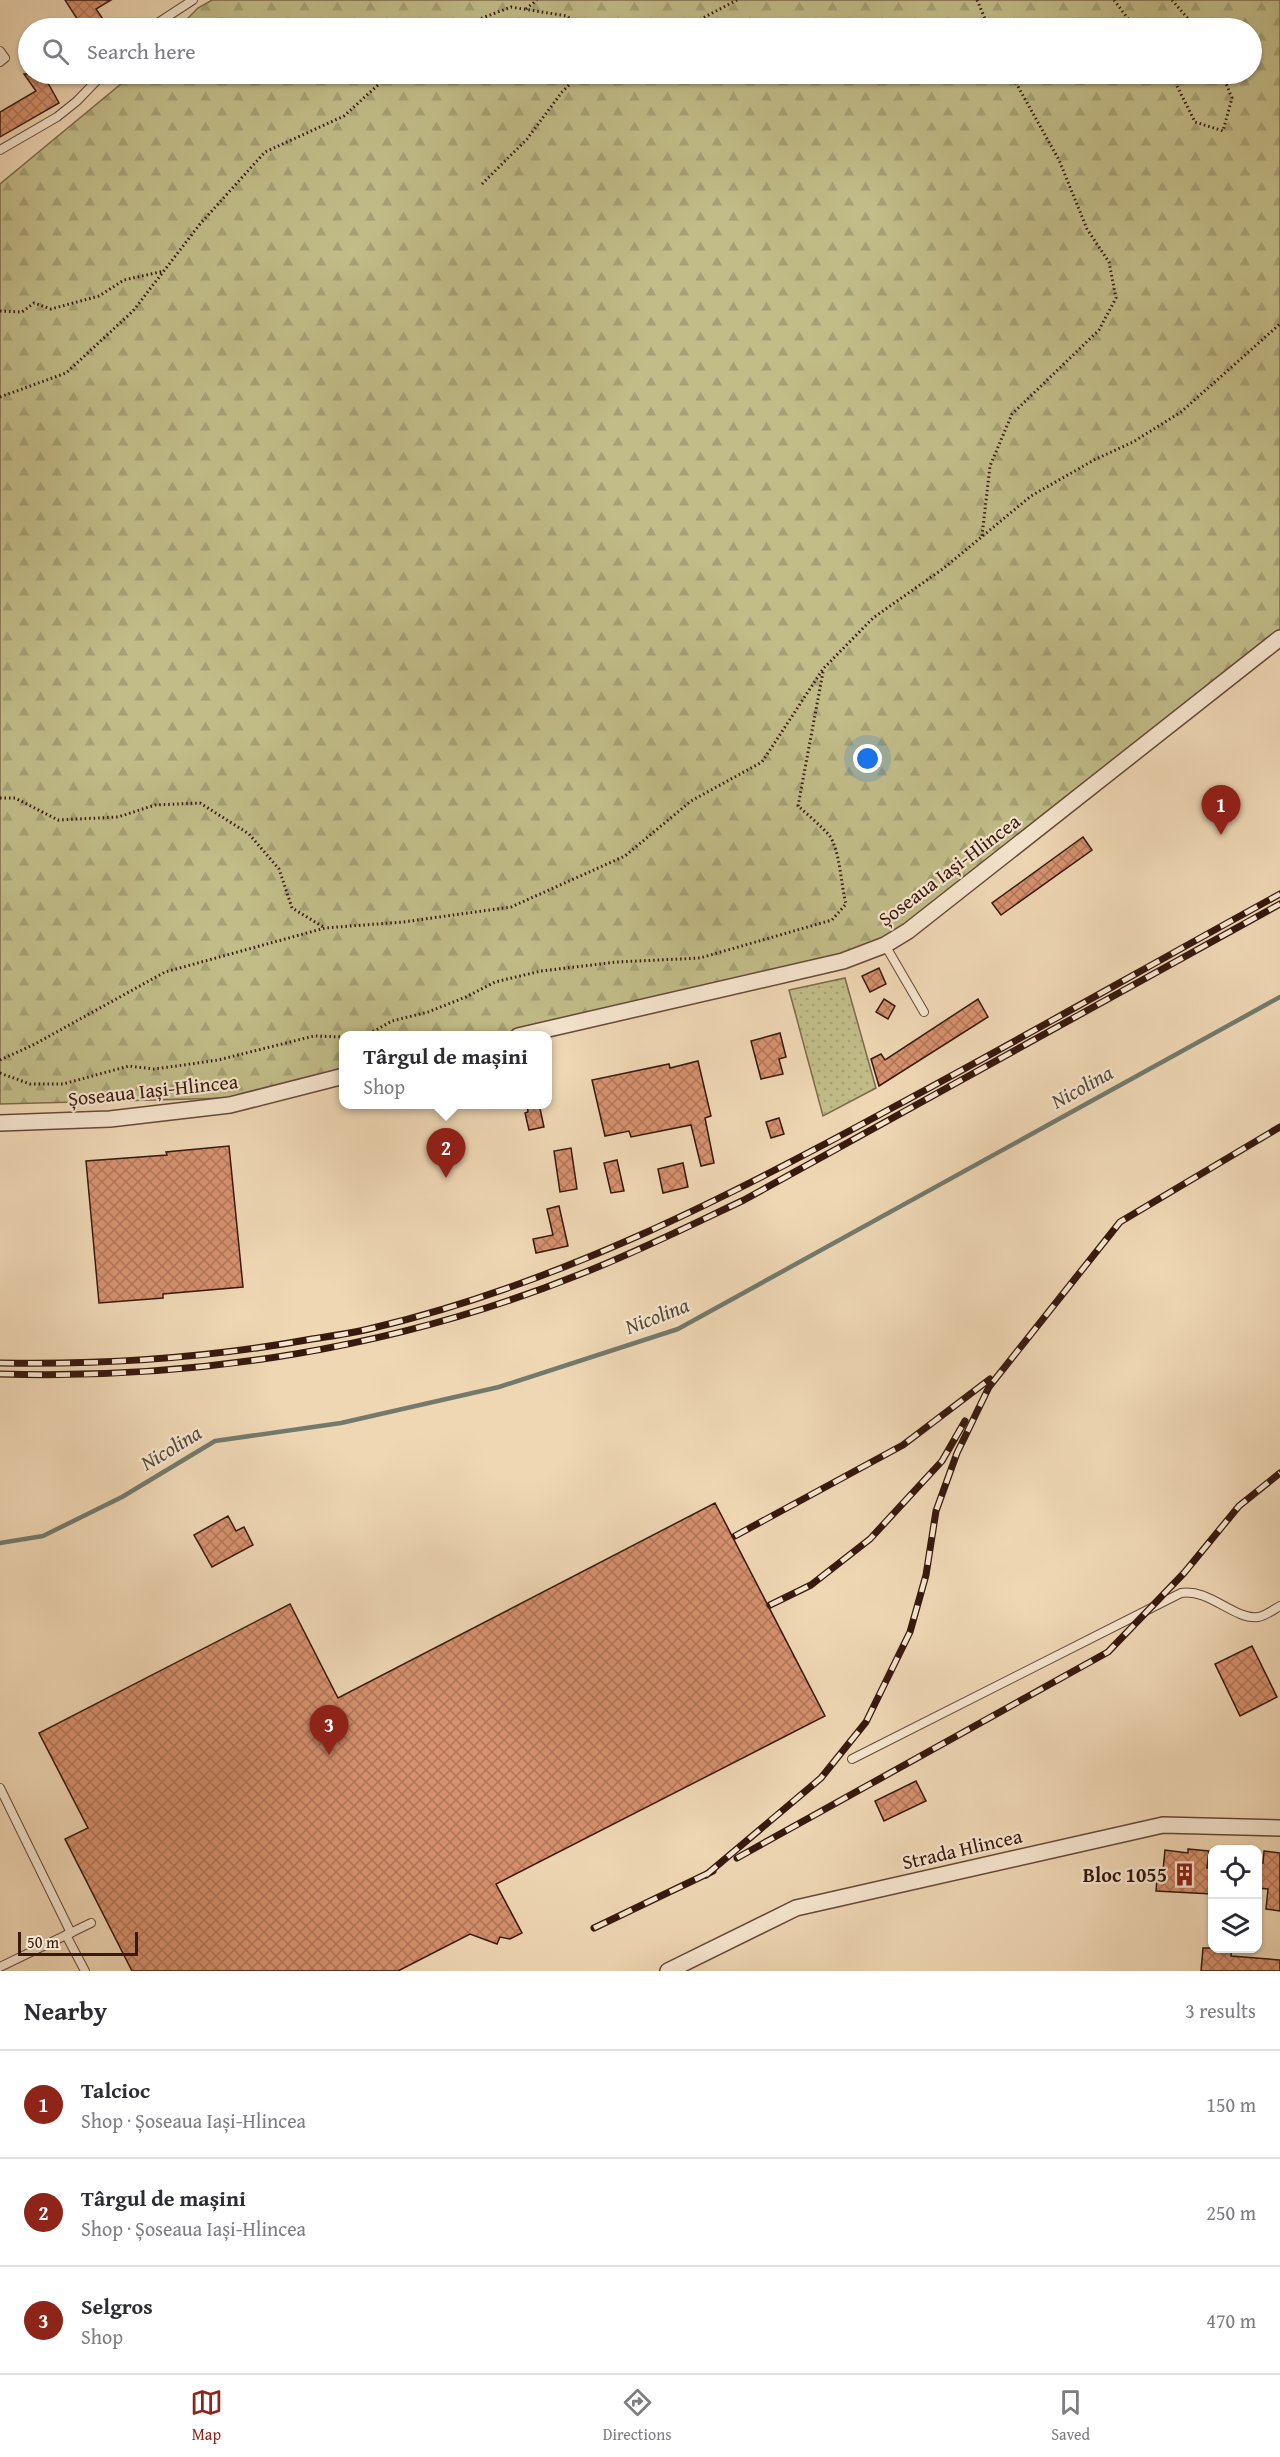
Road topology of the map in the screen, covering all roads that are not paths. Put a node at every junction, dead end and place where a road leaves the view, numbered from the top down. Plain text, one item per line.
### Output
1 (193, 0) edge
2 (165, 18) edge
3 (0, 51) edge
4 (0, 62) edge
5 (93, 84) edge
6 (0, 150) edge
7 (1280, 638) edge
8 (885, 945) junction
9 (924, 1012) dead end
10 (536, 1031) edge
11 (339, 1077) edge
12 (0, 1123) edge
13 (1280, 1606) edge
14 (852, 1760) dead end
15 (0, 1788) edge
16 (1280, 1828) edge
17 (91, 1923) dead end
18 (69, 1934) junction
19 (2, 1966) edge
20 (85, 1971) edge
21 (668, 1971) edge

1 - 2 lane
3 - 4 lane
5 - 6 lane
7 - 8 street, Șoseaua Iași-Hlincea
8 - 9 lane
8 - 10 street, Șoseaua Iași-Hlincea
11 - 12 street, Șoseaua Iași-Hlincea
13 - 14 lane
15 - 18 lane
16 - 21 street, Strada Hlincea
17 - 18 lane
18 - 19 lane
18 - 20 lane

